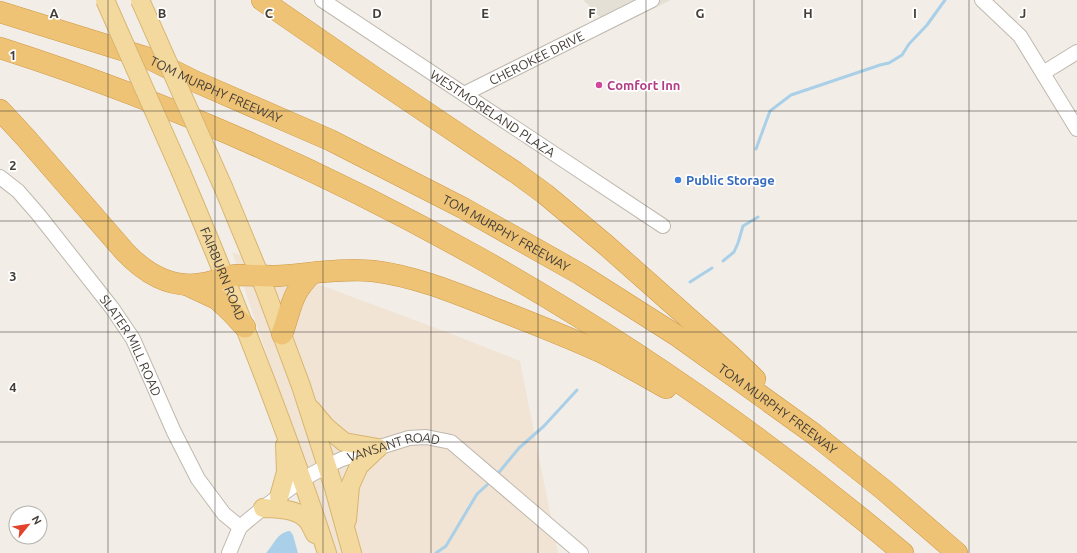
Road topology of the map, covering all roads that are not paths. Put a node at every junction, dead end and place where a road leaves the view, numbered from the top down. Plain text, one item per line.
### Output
1 (105, 0) edge
2 (140, 0) edge
3 (262, 0) edge
4 (322, 0) edge
5 (652, 0) edge
6 (982, 0) edge
7 (0, 12) edge
8 (0, 48) edge
9 (1077, 52) edge
10 (1043, 73) junction
11 (464, 94) junction
12 (0, 110) edge
13 (1077, 129) edge
14 (0, 177) edge
15 (663, 226) dead end
16 (312, 273) junction
17 (260, 276) junction
18 (224, 277) junction
19 (186, 285) junction
20 (245, 327) junction
21 (282, 334) junction
22 (306, 404) junction
23 (284, 431) junction
24 (814, 434) junction
25 (378, 448) junction
26 (780, 455) junction
27 (327, 466) junction
28 (303, 479) junction
29 (279, 497) junction
30 (263, 508) junction
31 (240, 527) junction
32 (346, 533) junction
33 (229, 553) edge
34 (326, 553) edge
35 (352, 553) edge
36 (580, 553) edge
37 (903, 553) edge
38 (957, 553) edge

1 - 18 main road, FAIRBURN ROAD, bridge
2 - 17 main road, bridge
3 - 24 highway
4 - 11 street, WESTMORELAND PLAZA
5 - 11 street, CHEROKEE DRIVE
6 - 10 street
7 - 24 highway, TOM MURPHY FREEWAY
8 - 26 highway
9 - 10 street
10 - 13 street
11 - 15 street, WESTMORELAND PLAZA
12 - 19 highway
14 - 31 street, SLATER MILL ROAD
16 - 17 highway
16 - 21 highway
16 - 26 highway
17 - 18 highway
17 - 21 main road
18 - 19 highway
18 - 20 main road, FAIRBURN ROAD
19 - 20 highway
20 - 23 main road, FAIRBURN ROAD
21 - 22 main road
22 - 25 main road
22 - 27 main road
23 - 28 main road, FAIRBURN ROAD
23 - 29 main road
24 - 38 highway, TOM MURPHY FREEWAY
25 - 27 street, VANSANT ROAD
25 - 32 main road
25 - 36 street, VANSANT ROAD
26 - 37 highway
27 - 28 street, VANSANT ROAD
27 - 32 main road
28 - 29 street, VANSANT ROAD
28 - 34 main road, FAIRBURN ROAD
29 - 30 street, VANSANT ROAD
30 - 31 street, VANSANT ROAD
30 - 34 main road
31 - 33 street, VANSANT ROAD
32 - 35 main road

